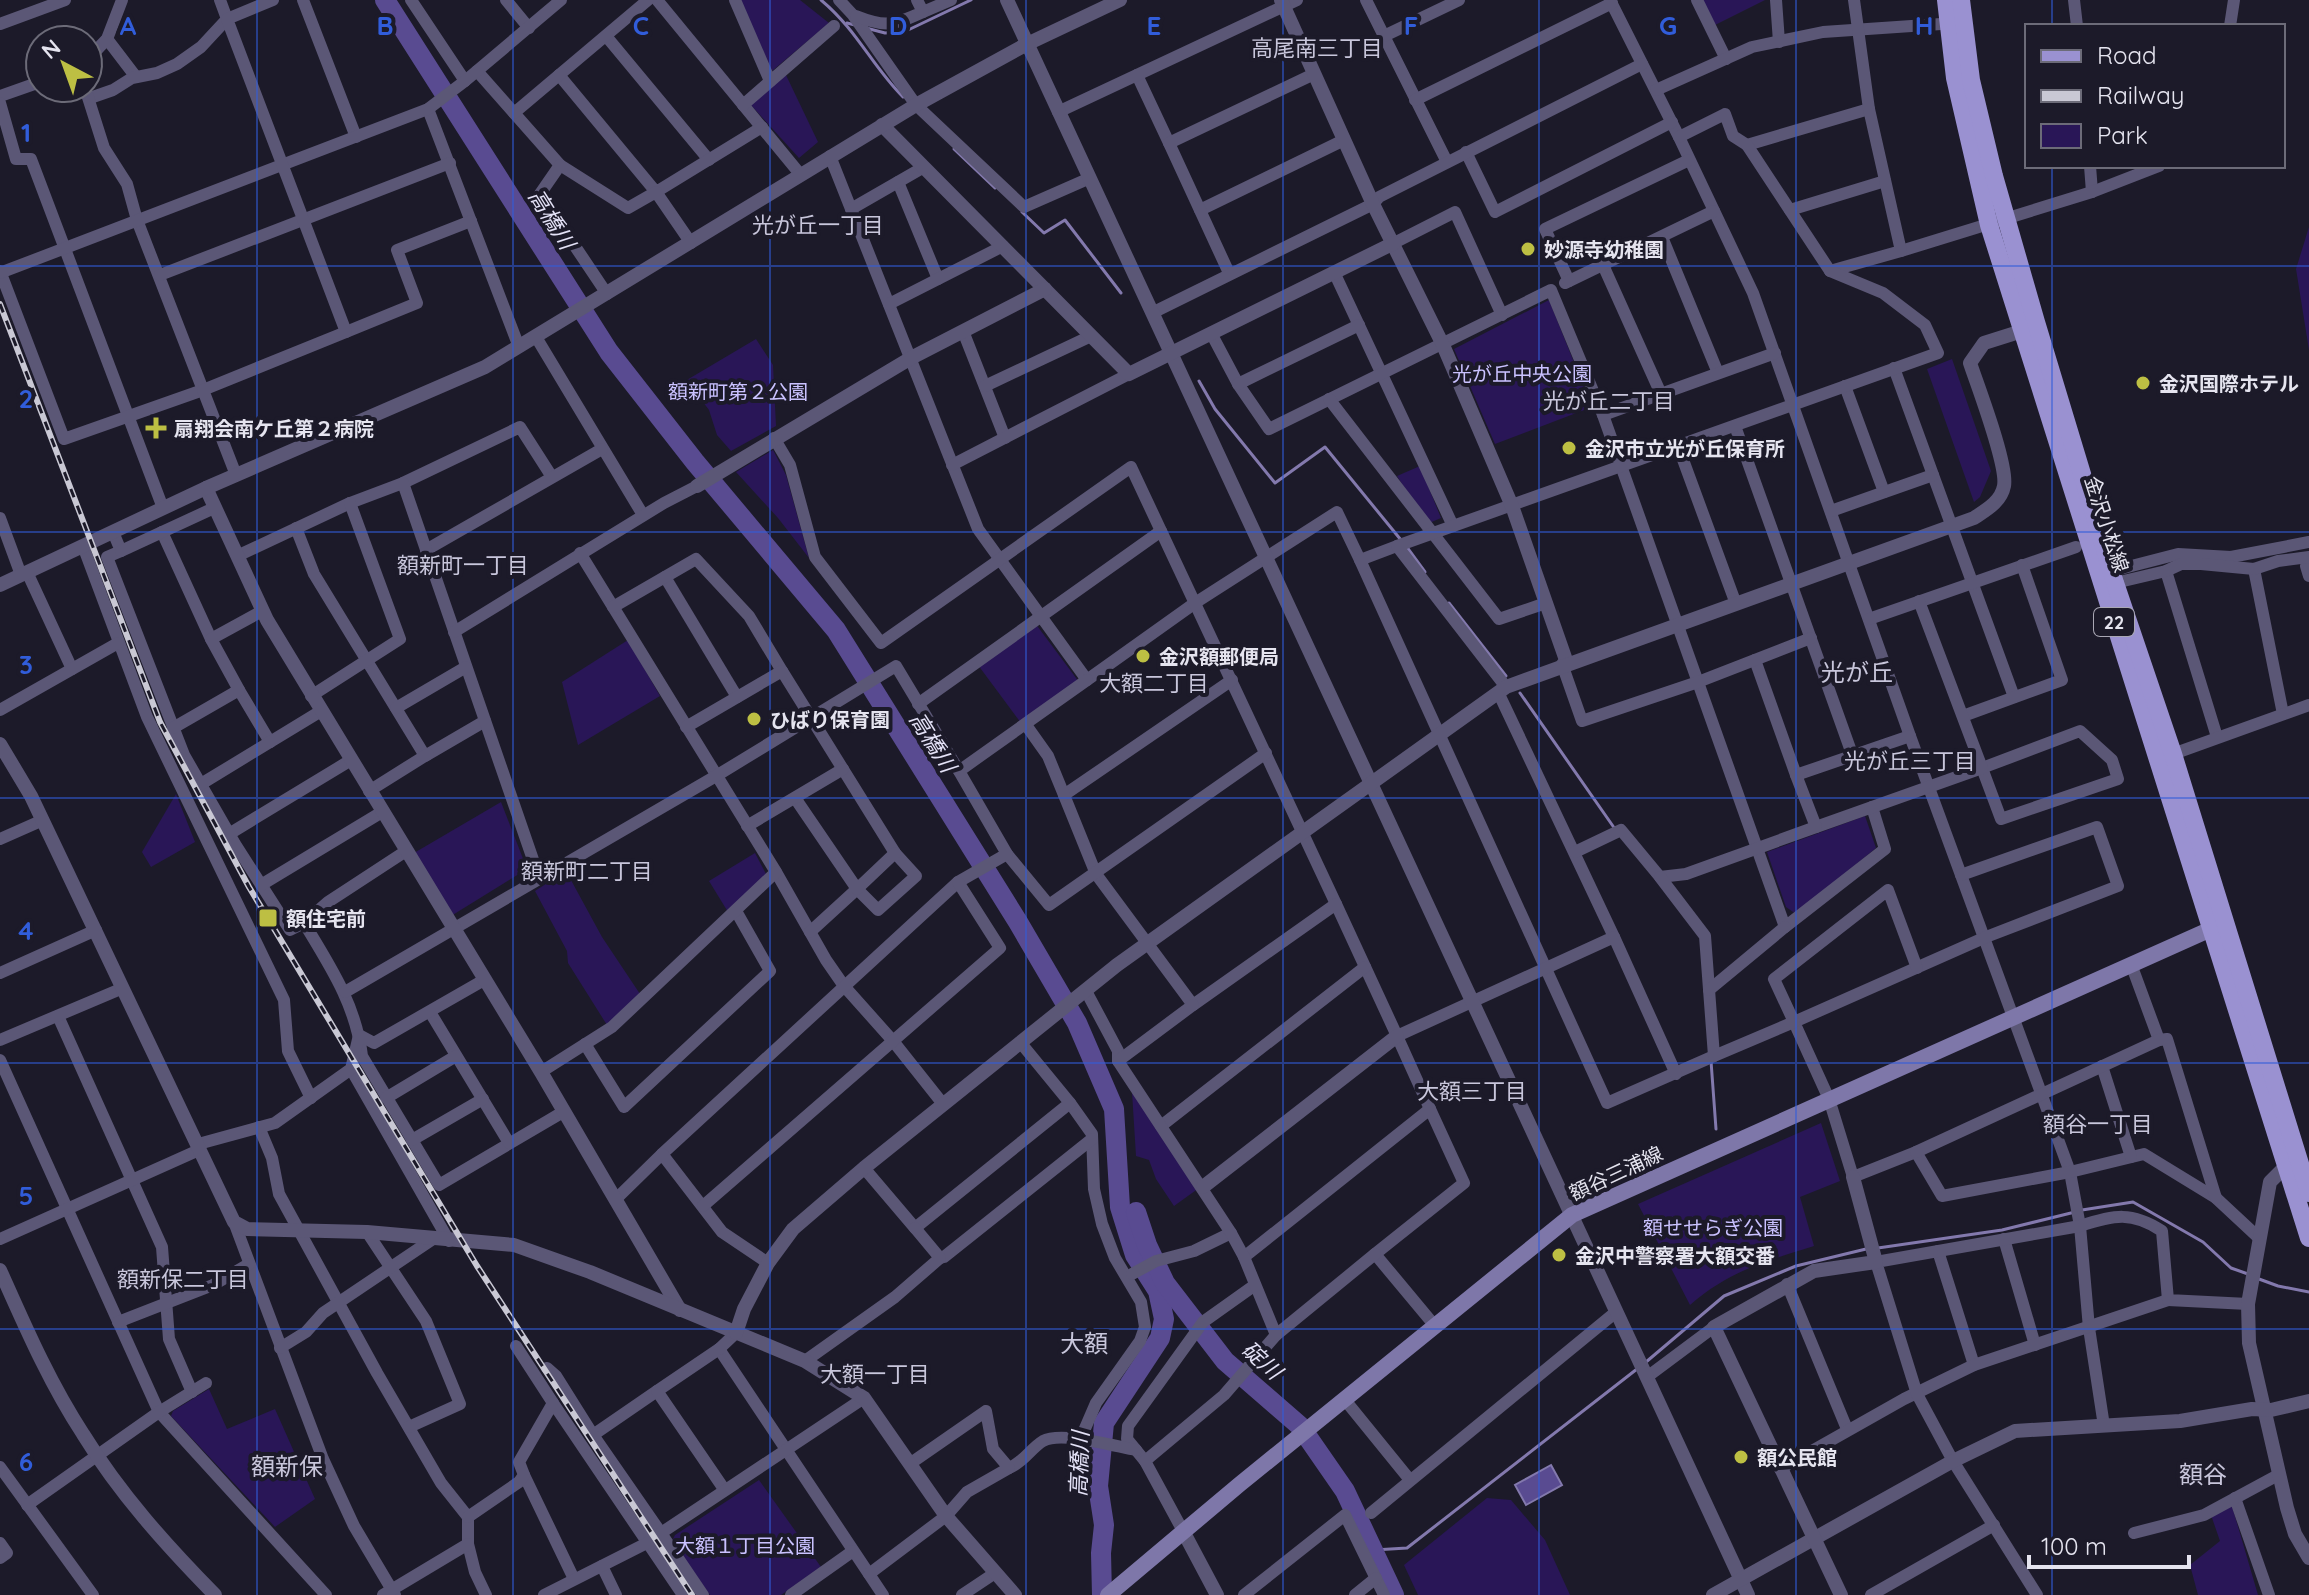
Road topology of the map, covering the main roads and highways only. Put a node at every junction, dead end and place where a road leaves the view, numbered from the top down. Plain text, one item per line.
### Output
1 (1946, 0) edge
2 (1961, 0) edge
3 (1956, 22) junction
4 (1998, 223) junction
5 (2218, 926) junction
6 (2297, 1155) edge
7 (2309, 1193) edge
8 (2309, 1238) edge
9 (1108, 1595) edge

1 - 3 main road, 金沢小松線 / 22
2 - 3 main road, 金沢小松線 / 22
3 - 4 main road, 金沢小松線 / 22
4 - 5 main road, 金沢小松線 / 22
4 - 5 main road, 金沢小松線 / 22
5 - 6 main road, 金沢小松線 / 22
5 - 9 main road, 額谷三浦線
6 - 7 main road, 金沢小松線 / 22
6 - 8 main road, 金沢小松線 / 22

